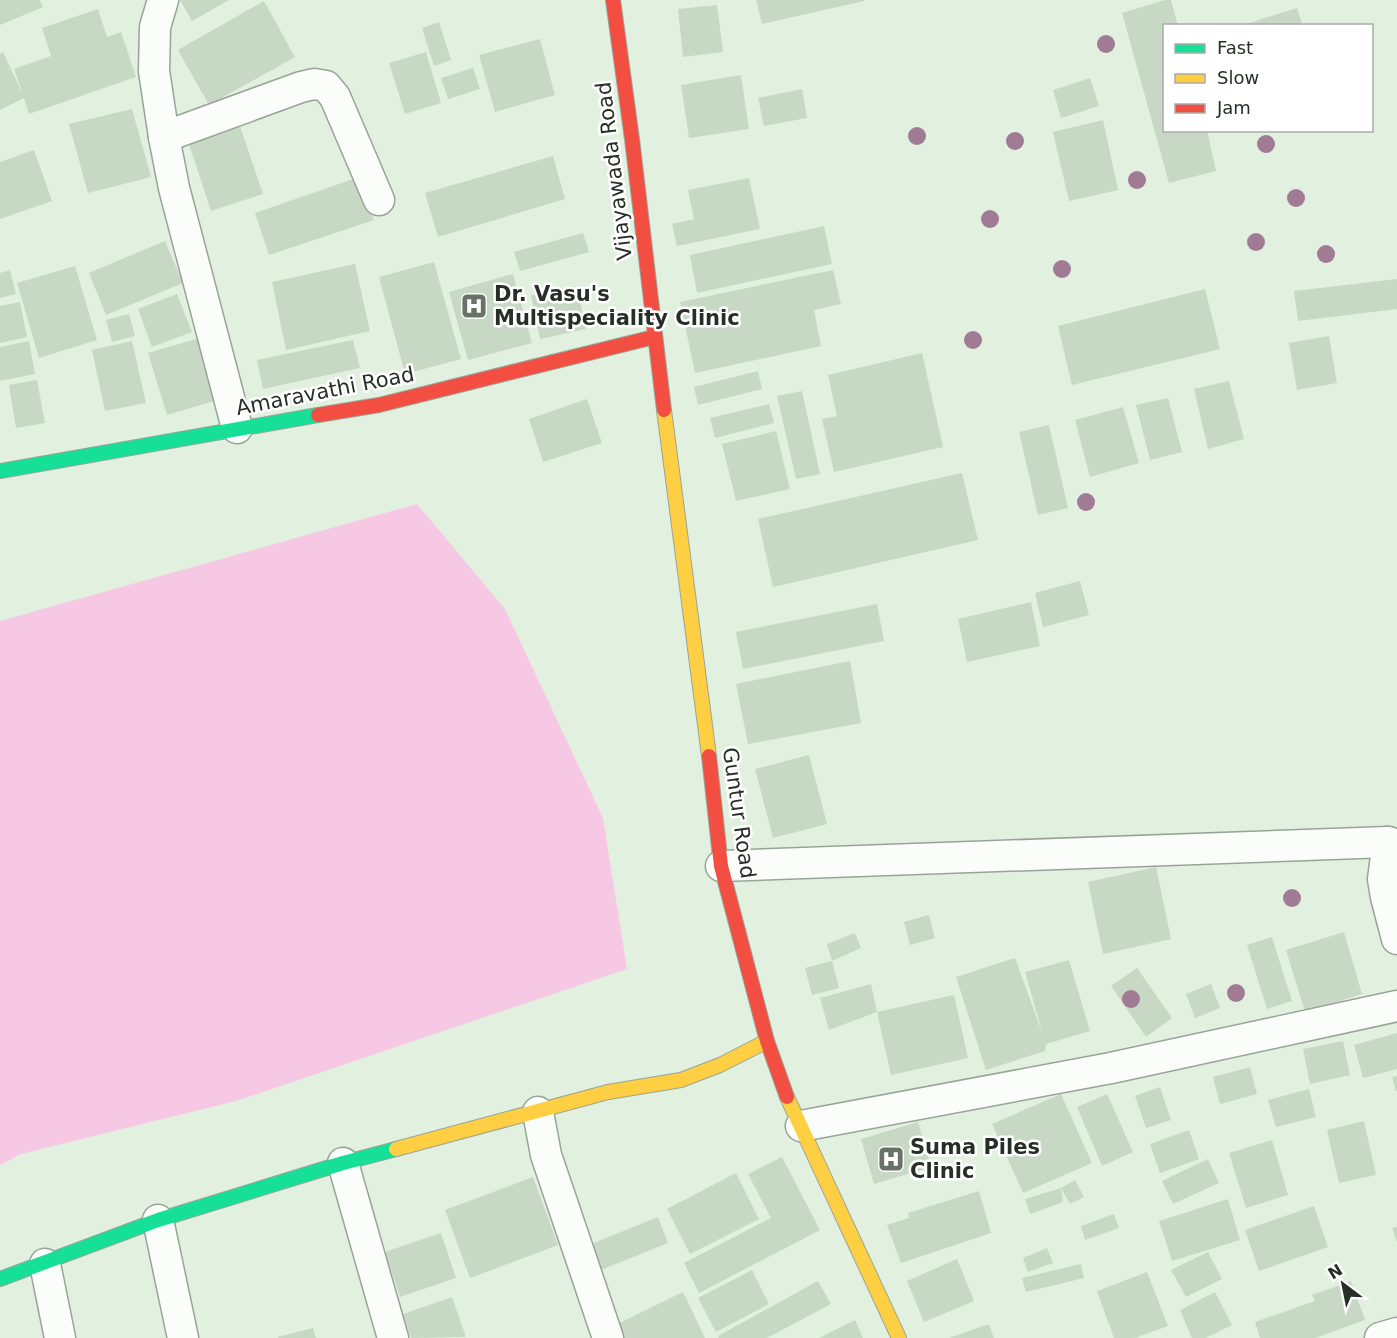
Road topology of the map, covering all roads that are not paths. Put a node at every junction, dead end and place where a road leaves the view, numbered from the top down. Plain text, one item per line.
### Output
1 (163, 0) edge
2 (613, 0) edge
3 (164, 137) junction
4 (380, 200) dead end
5 (654, 337) junction
6 (237, 428) junction
7 (0, 471) edge
8 (1393, 843) edge
9 (721, 866) junction
10 (1397, 939) edge
11 (1397, 1006) edge
12 (767, 1041) junction
13 (538, 1112) junction
14 (801, 1126) junction
15 (343, 1163) junction
16 (158, 1220) junction
17 (45, 1264) junction
18 (0, 1279) edge
19 (1397, 1333) edge
20 (60, 1338) edge
21 (183, 1338) edge
22 (393, 1338) edge
23 (608, 1338) edge
24 (898, 1338) edge
25 (1380, 1338) edge

1 - 3 street
2 - 5 main road, Vijayawada Road
3 - 4 street
3 - 6 street
5 - 6 main road, Amaravathi Road
5 - 9 main road, Guntur Road
6 - 7 main road, Amaravathi Road
8 - 9 street
8 - 10 street
9 - 12 main road, Guntur Road
11 - 14 street
12 - 13 main road
12 - 14 main road, Guntur Road
13 - 15 main road
13 - 23 street
14 - 24 main road, Guntur Road
15 - 16 main road
15 - 22 street
16 - 17 main road
16 - 21 street
17 - 18 main road
17 - 20 street
19 - 25 street

